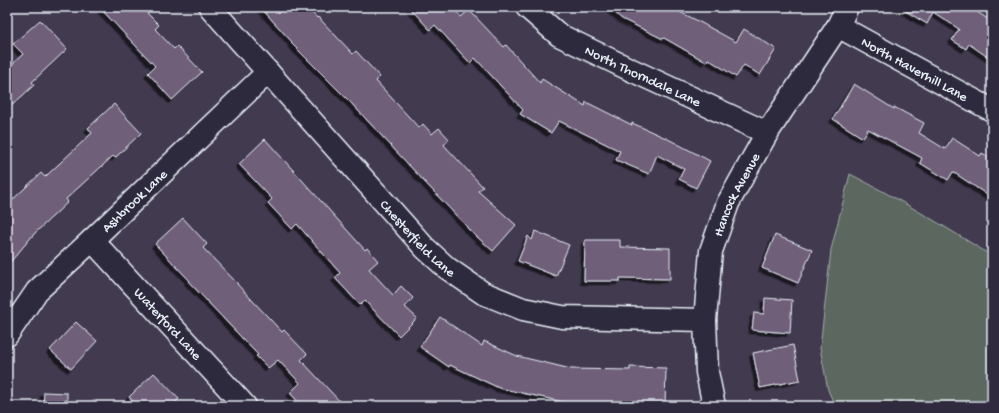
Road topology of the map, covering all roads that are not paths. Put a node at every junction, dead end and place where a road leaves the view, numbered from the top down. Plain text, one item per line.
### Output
1 (210, 7) edge
2 (526, 7) edge
3 (847, 7) edge
4 (838, 26) junction
5 (268, 72) junction
6 (992, 110) edge
7 (767, 133) junction
8 (92, 240) junction
9 (705, 320) junction
10 (7, 335) edge
11 (245, 406) edge
12 (714, 406) edge

1 - 5 street, Chesterfield Lane
2 - 7 street, North Thorndale Lane
3 - 4 street, Hancock Avenue
4 - 6 street, North Haverhill Lane
4 - 7 street, Hancock Avenue
5 - 8 street, Ashbrook Lane
5 - 9 street, Chesterfield Lane
7 - 9 street, Hancock Avenue
8 - 10 street, Ashbrook Lane
8 - 11 street, Waterford Lane
9 - 12 street, Hancock Avenue

